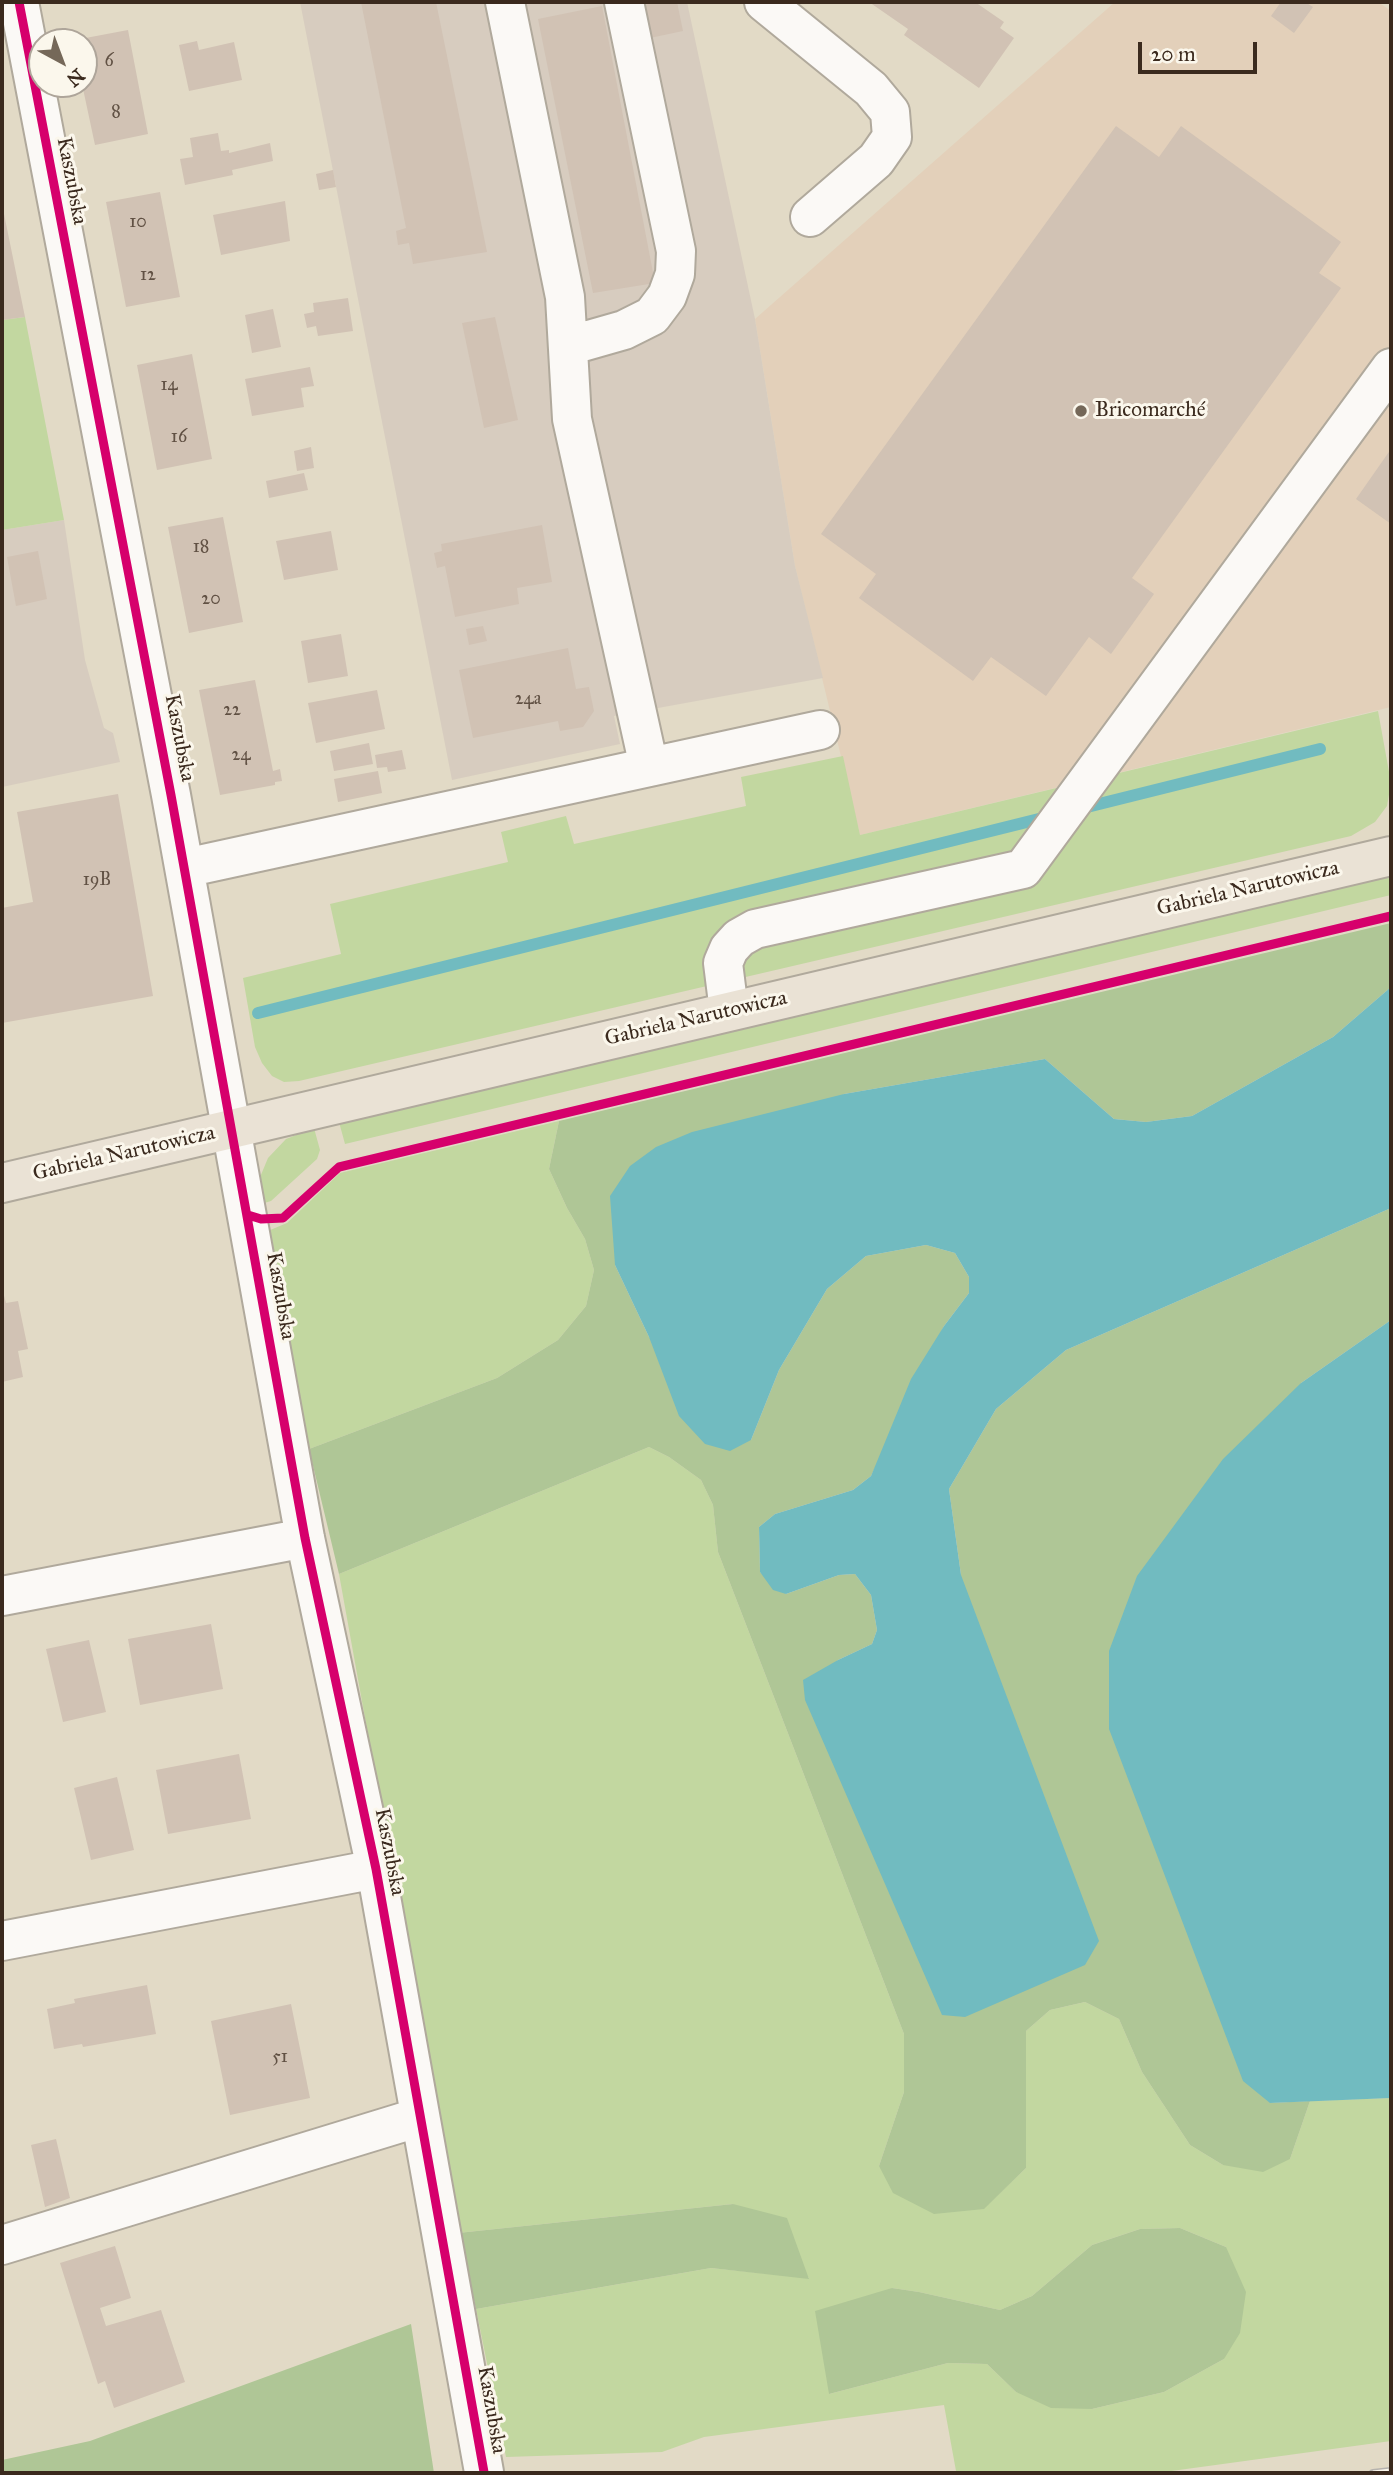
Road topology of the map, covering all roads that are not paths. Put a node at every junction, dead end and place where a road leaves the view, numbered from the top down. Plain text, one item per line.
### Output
1 (19, 2) edge
2 (505, 2) edge
3 (624, 2) edge
4 (764, 2) edge
5 (810, 217) dead end
6 (568, 346) junction
7 (1391, 368) edge
8 (820, 730) dead end
9 (649, 767) junction
10 (1391, 856) edge
11 (185, 868) junction
12 (729, 1011) junction
13 (232, 1128) junction
14 (2, 1183) edge
15 (305, 1538) junction
16 (2, 1596) edge
17 (376, 1869) junction
18 (2, 1941) edge
19 (419, 2117) junction
20 (2, 2245) edge
21 (484, 2472) edge

1 - 11 street, Kaszubska
2 - 6 street
3 - 6 street
4 - 5 street
6 - 9 street
7 - 12 street
8 - 9 street
9 - 11 street
10 - 12 main road, Gabriela Narutowicza
11 - 13 street, Kaszubska
12 - 13 main road, Gabriela Narutowicza
13 - 14 main road, Gabriela Narutowicza
13 - 15 street, Kaszubska
15 - 16 street
15 - 17 street, Kaszubska
17 - 18 street, Kaszubska
17 - 19 street, Kaszubska
19 - 20 street
19 - 21 street, Kaszubska

